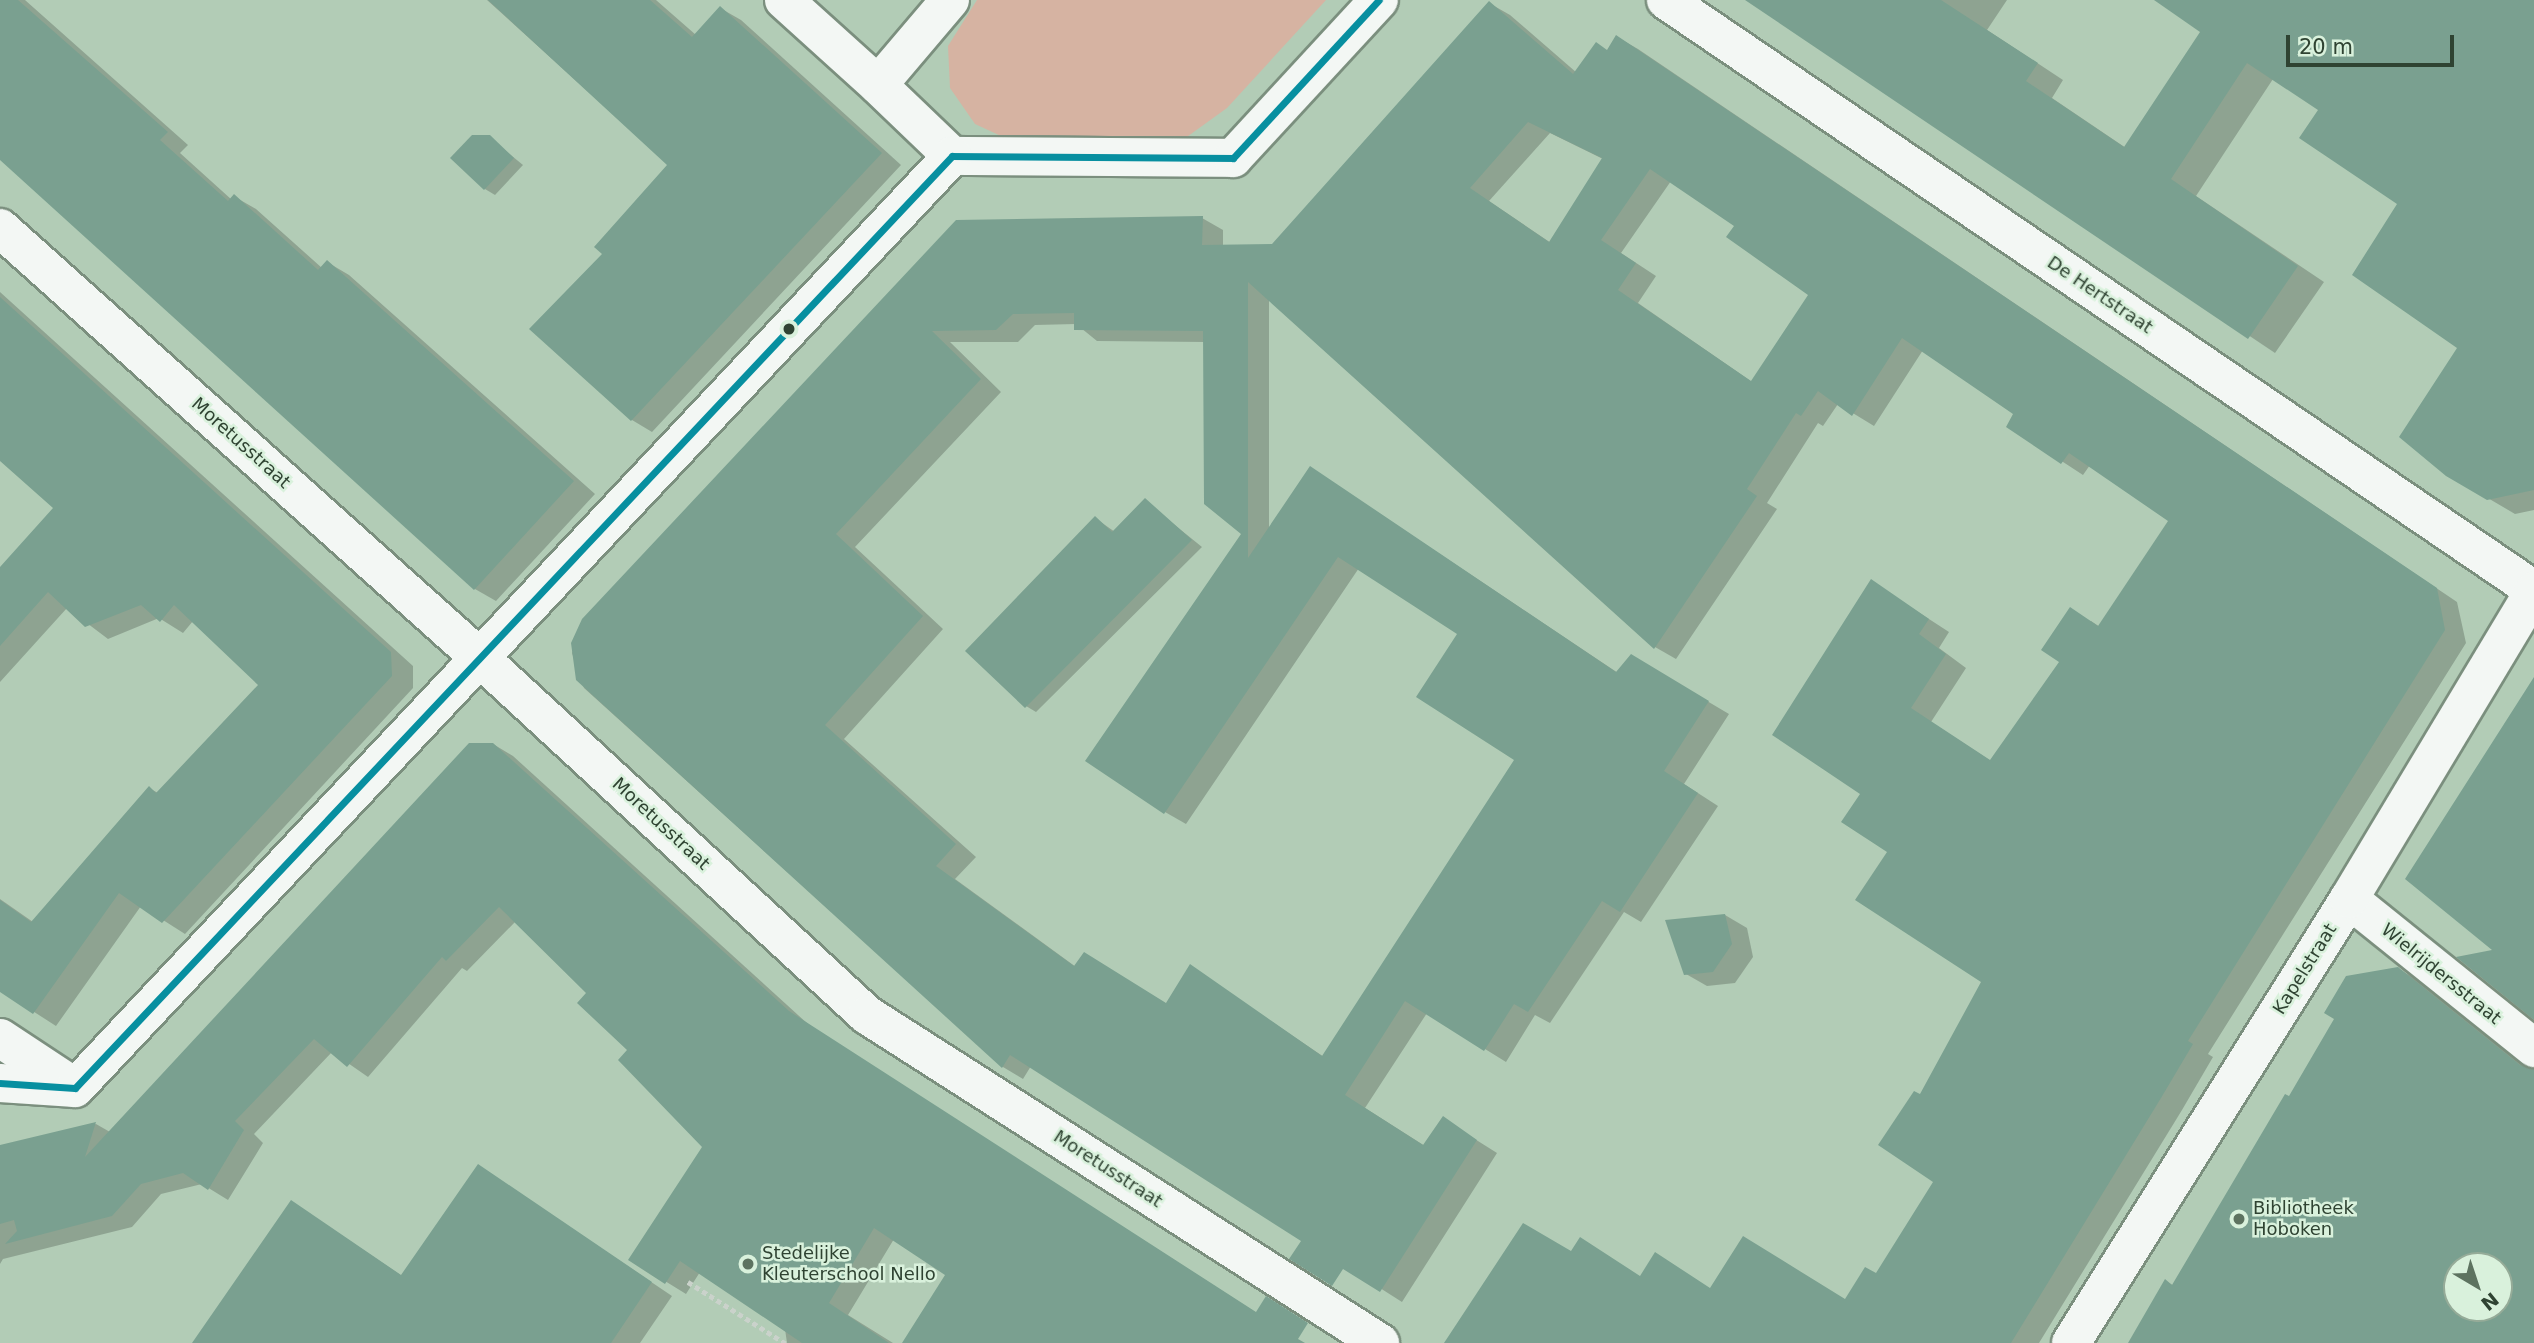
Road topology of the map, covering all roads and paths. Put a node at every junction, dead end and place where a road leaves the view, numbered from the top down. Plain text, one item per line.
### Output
1 (784, 0) edge
2 (950, 0) edge
3 (1379, 0) edge
4 (1666, 0) edge
5 (878, 85) junction
6 (952, 156) junction
7 (0, 228) edge
8 (2534, 591) edge
9 (480, 658) junction
10 (2349, 899) junction
11 (0, 1038) edge
12 (2534, 1048) edge
13 (0, 1083) edge
14 (75, 1088) junction
15 (688, 1282) dead end
16 (785, 1343) edge
17 (1380, 1343) edge
18 (2071, 1343) edge

1 - 5 street
2 - 5 street
3 - 6 street
4 - 8 street, De Hertstraat
5 - 6 street
6 - 9 street
7 - 9 street, Moretusstraat
8 - 10 street, Kapelstraat
9 - 14 street
9 - 17 street, Moretusstraat
10 - 12 street, Wielrijdersstraat
10 - 18 street, Kapelstraat
11 - 14 street
13 - 14 street
15 - 16 path

